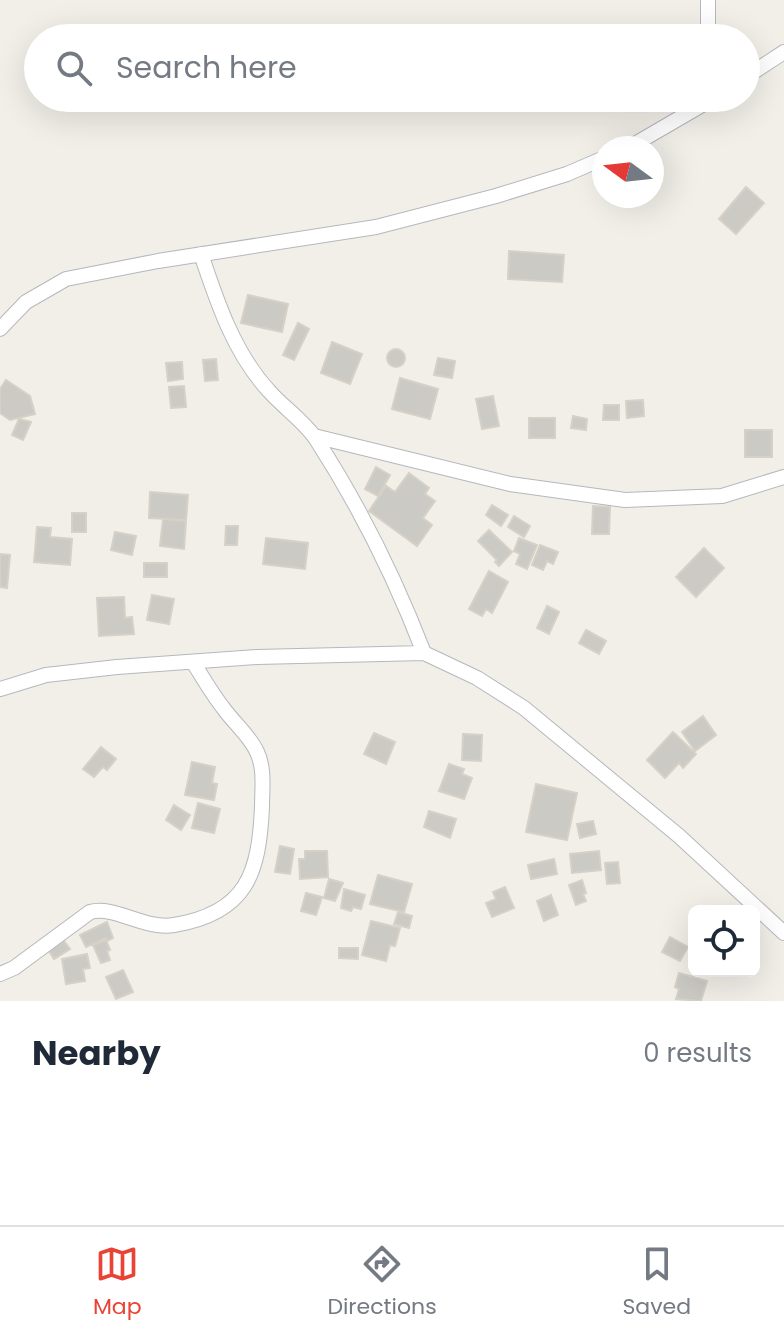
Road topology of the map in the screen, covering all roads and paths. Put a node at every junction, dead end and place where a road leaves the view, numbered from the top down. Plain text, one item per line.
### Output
1 (708, 0) edge
2 (708, 24) edge
3 (784, 52) edge
4 (760, 68) edge
5 (690, 112) edge
6 (649, 136) edge
7 (592, 163) edge
8 (201, 254) junction
9 (0, 329) edge
10 (314, 436) junction
11 (784, 477) edge
12 (424, 653) junction
13 (193, 662) junction
14 (0, 689) edge
15 (784, 933) edge
16 (0, 974) edge

1 - 2 street
3 - 4 street
5 - 6 street
7 - 8 street
8 - 9 street
8 - 10 street
10 - 11 street
10 - 12 street
12 - 13 street
12 - 15 street
13 - 14 street
13 - 16 street

